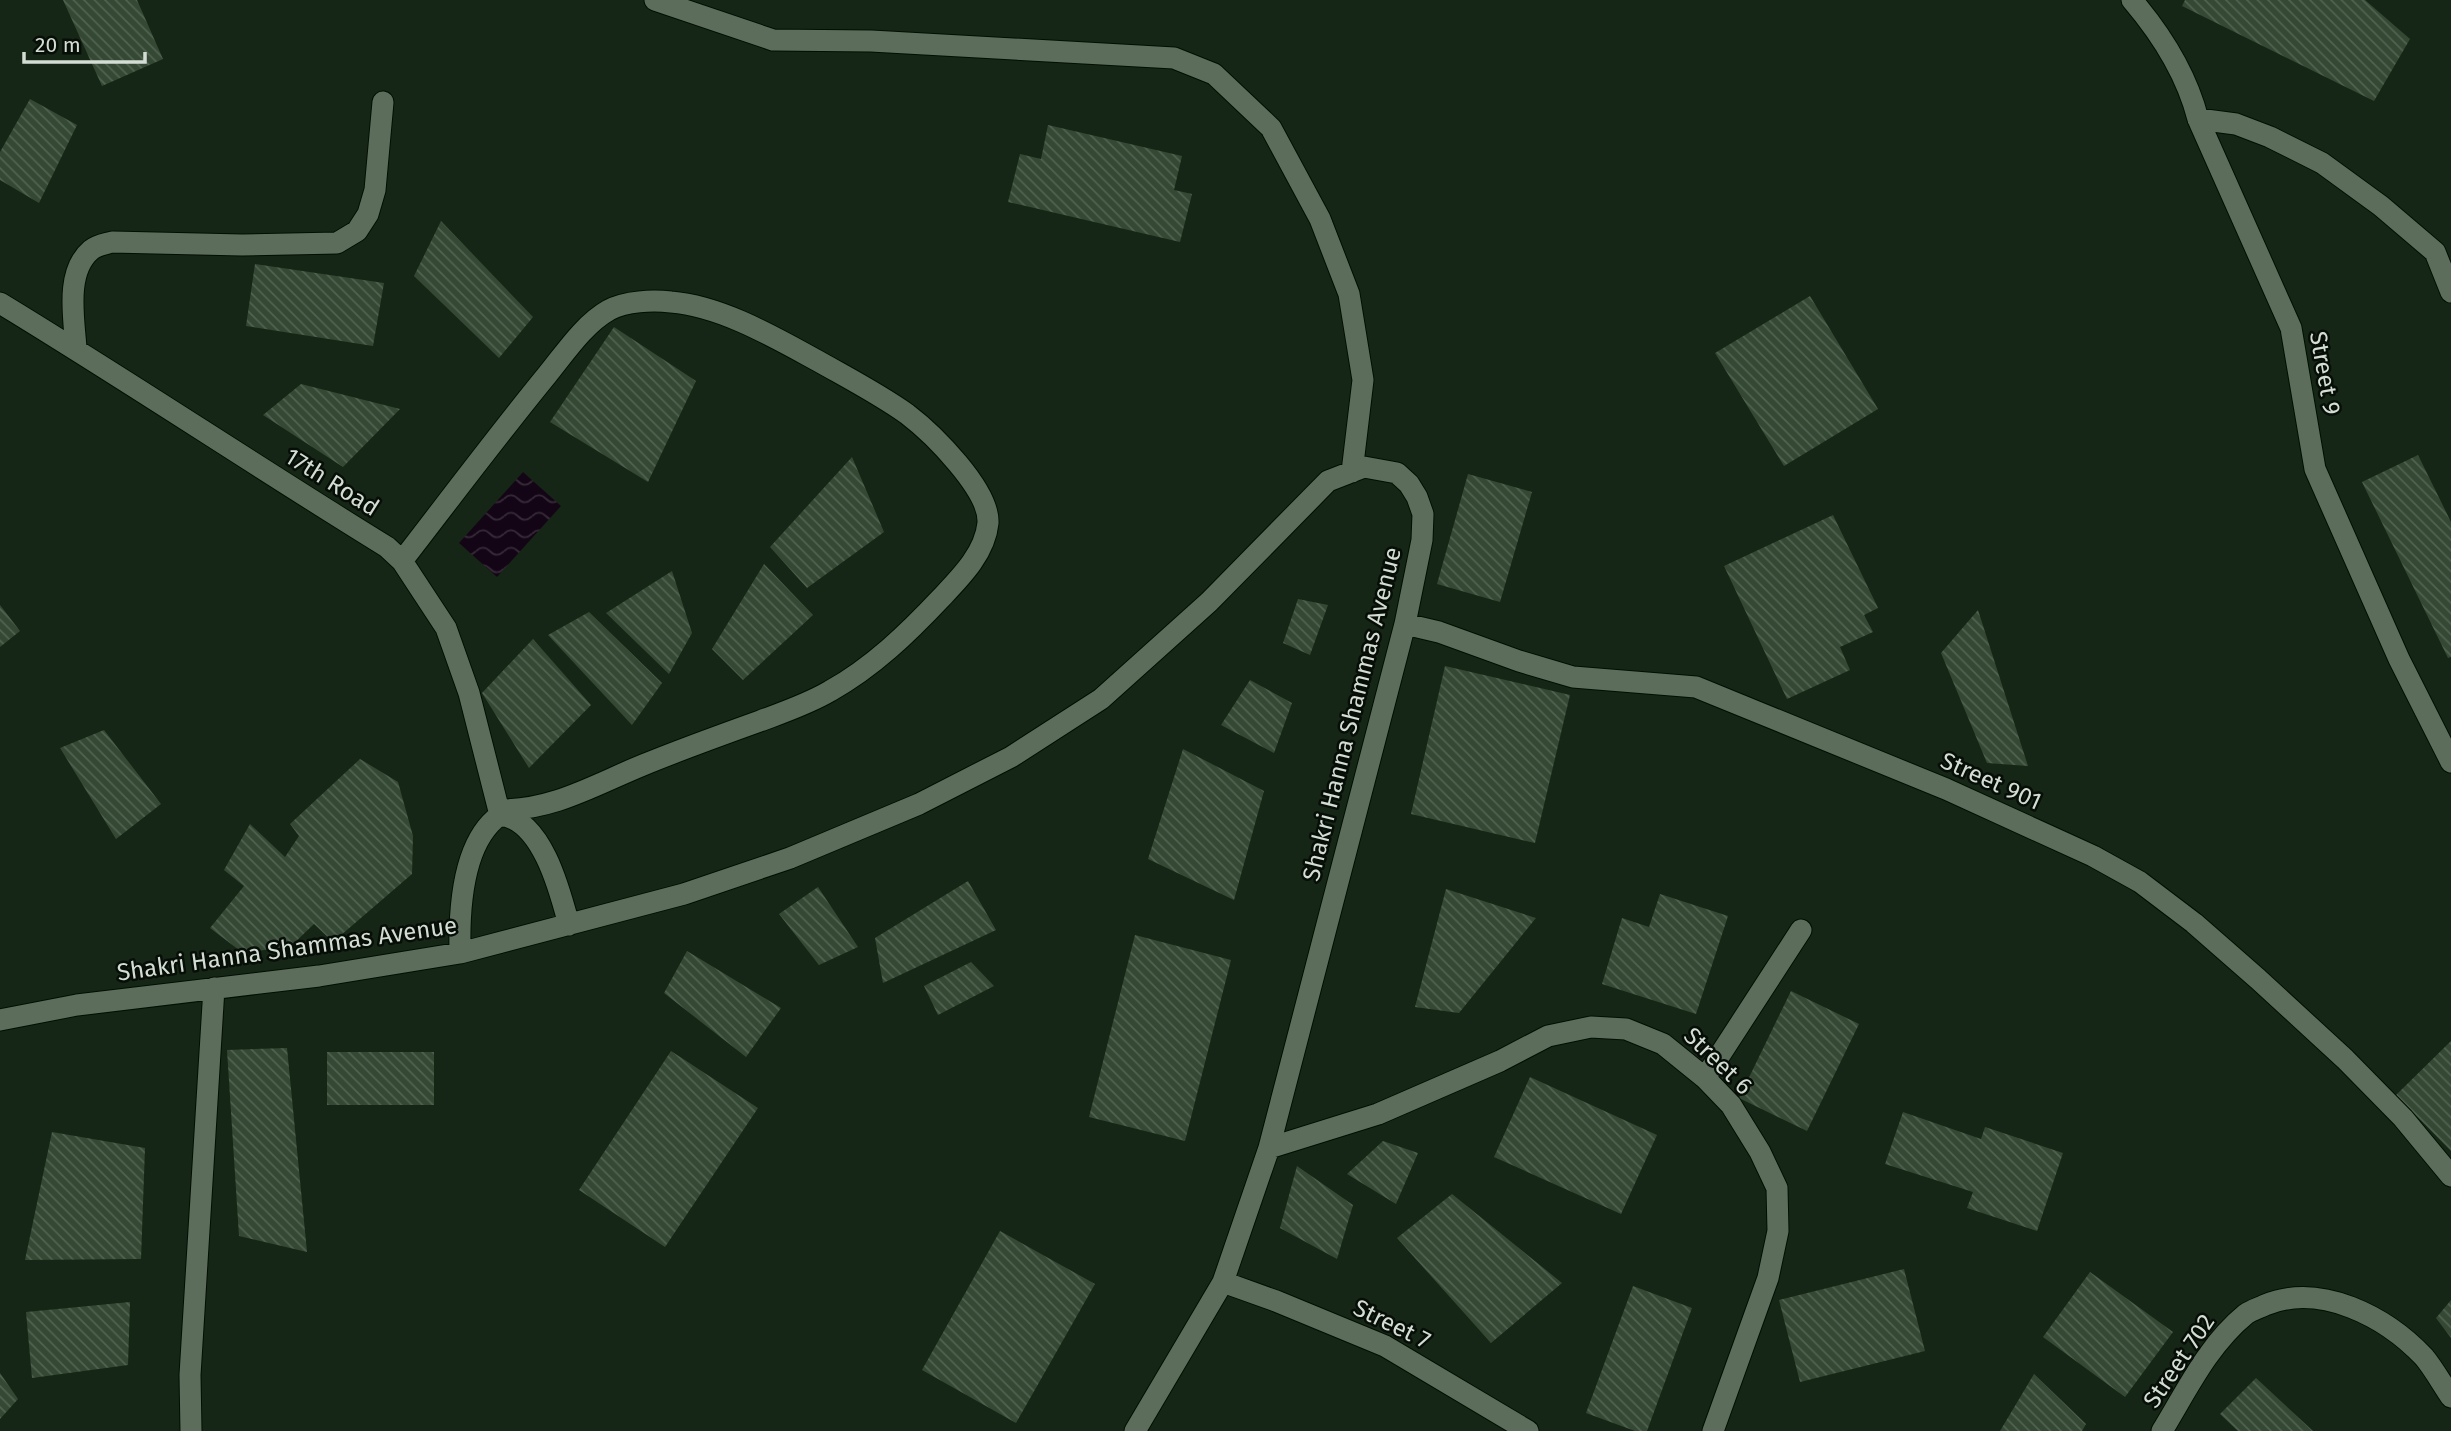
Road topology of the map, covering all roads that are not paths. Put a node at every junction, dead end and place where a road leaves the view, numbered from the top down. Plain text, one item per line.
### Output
1 (655, 0) edge
2 (2132, 0) edge
3 (383, 102) dead end
4 (2198, 118) junction
5 (2451, 292) edge
6 (0, 303) edge
7 (76, 348) junction
8 (1352, 472) junction
9 (402, 561) junction
10 (1405, 624) junction
11 (2451, 762) edge
12 (499, 812) junction
13 (569, 925) junction
14 (1801, 930) dead end
15 (460, 953) junction
16 (214, 988) junction
17 (0, 1020) edge
18 (1705, 1078) junction
19 (1269, 1148) junction
20 (2451, 1177) edge
21 (1223, 1282) junction
22 (2451, 1397) edge
23 (191, 1431) edge
24 (1135, 1431) edge
25 (1528, 1431) edge
26 (1713, 1431) edge
27 (2162, 1431) edge

1 - 8 street
2 - 4 street, Street 9
3 - 7 street
4 - 5 street
4 - 11 street, Street 9
6 - 7 street, 17th Road
7 - 9 street, 17th Road
8 - 10 street, Shakri Hanna Shammas Avenue
8 - 13 street, Shakri Hanna Shammas Avenue
9 - 12 street, 17th Road
9 - 12 street
10 - 19 street, Shakri Hanna Shammas Avenue
10 - 20 street, Street 901
12 - 13 street
12 - 15 street
13 - 15 street, Shakri Hanna Shammas Avenue
14 - 18 street
15 - 16 street, Shakri Hanna Shammas Avenue
16 - 17 street, Shakri Hanna Shammas Avenue
16 - 23 street
18 - 19 street, Street 6
18 - 26 street, Street 6
19 - 21 street, Shakri Hanna Shammas Avenue
21 - 24 street, Shakri Hanna Shammas Avenue
21 - 25 street, Street 7
22 - 27 street, Street 702

